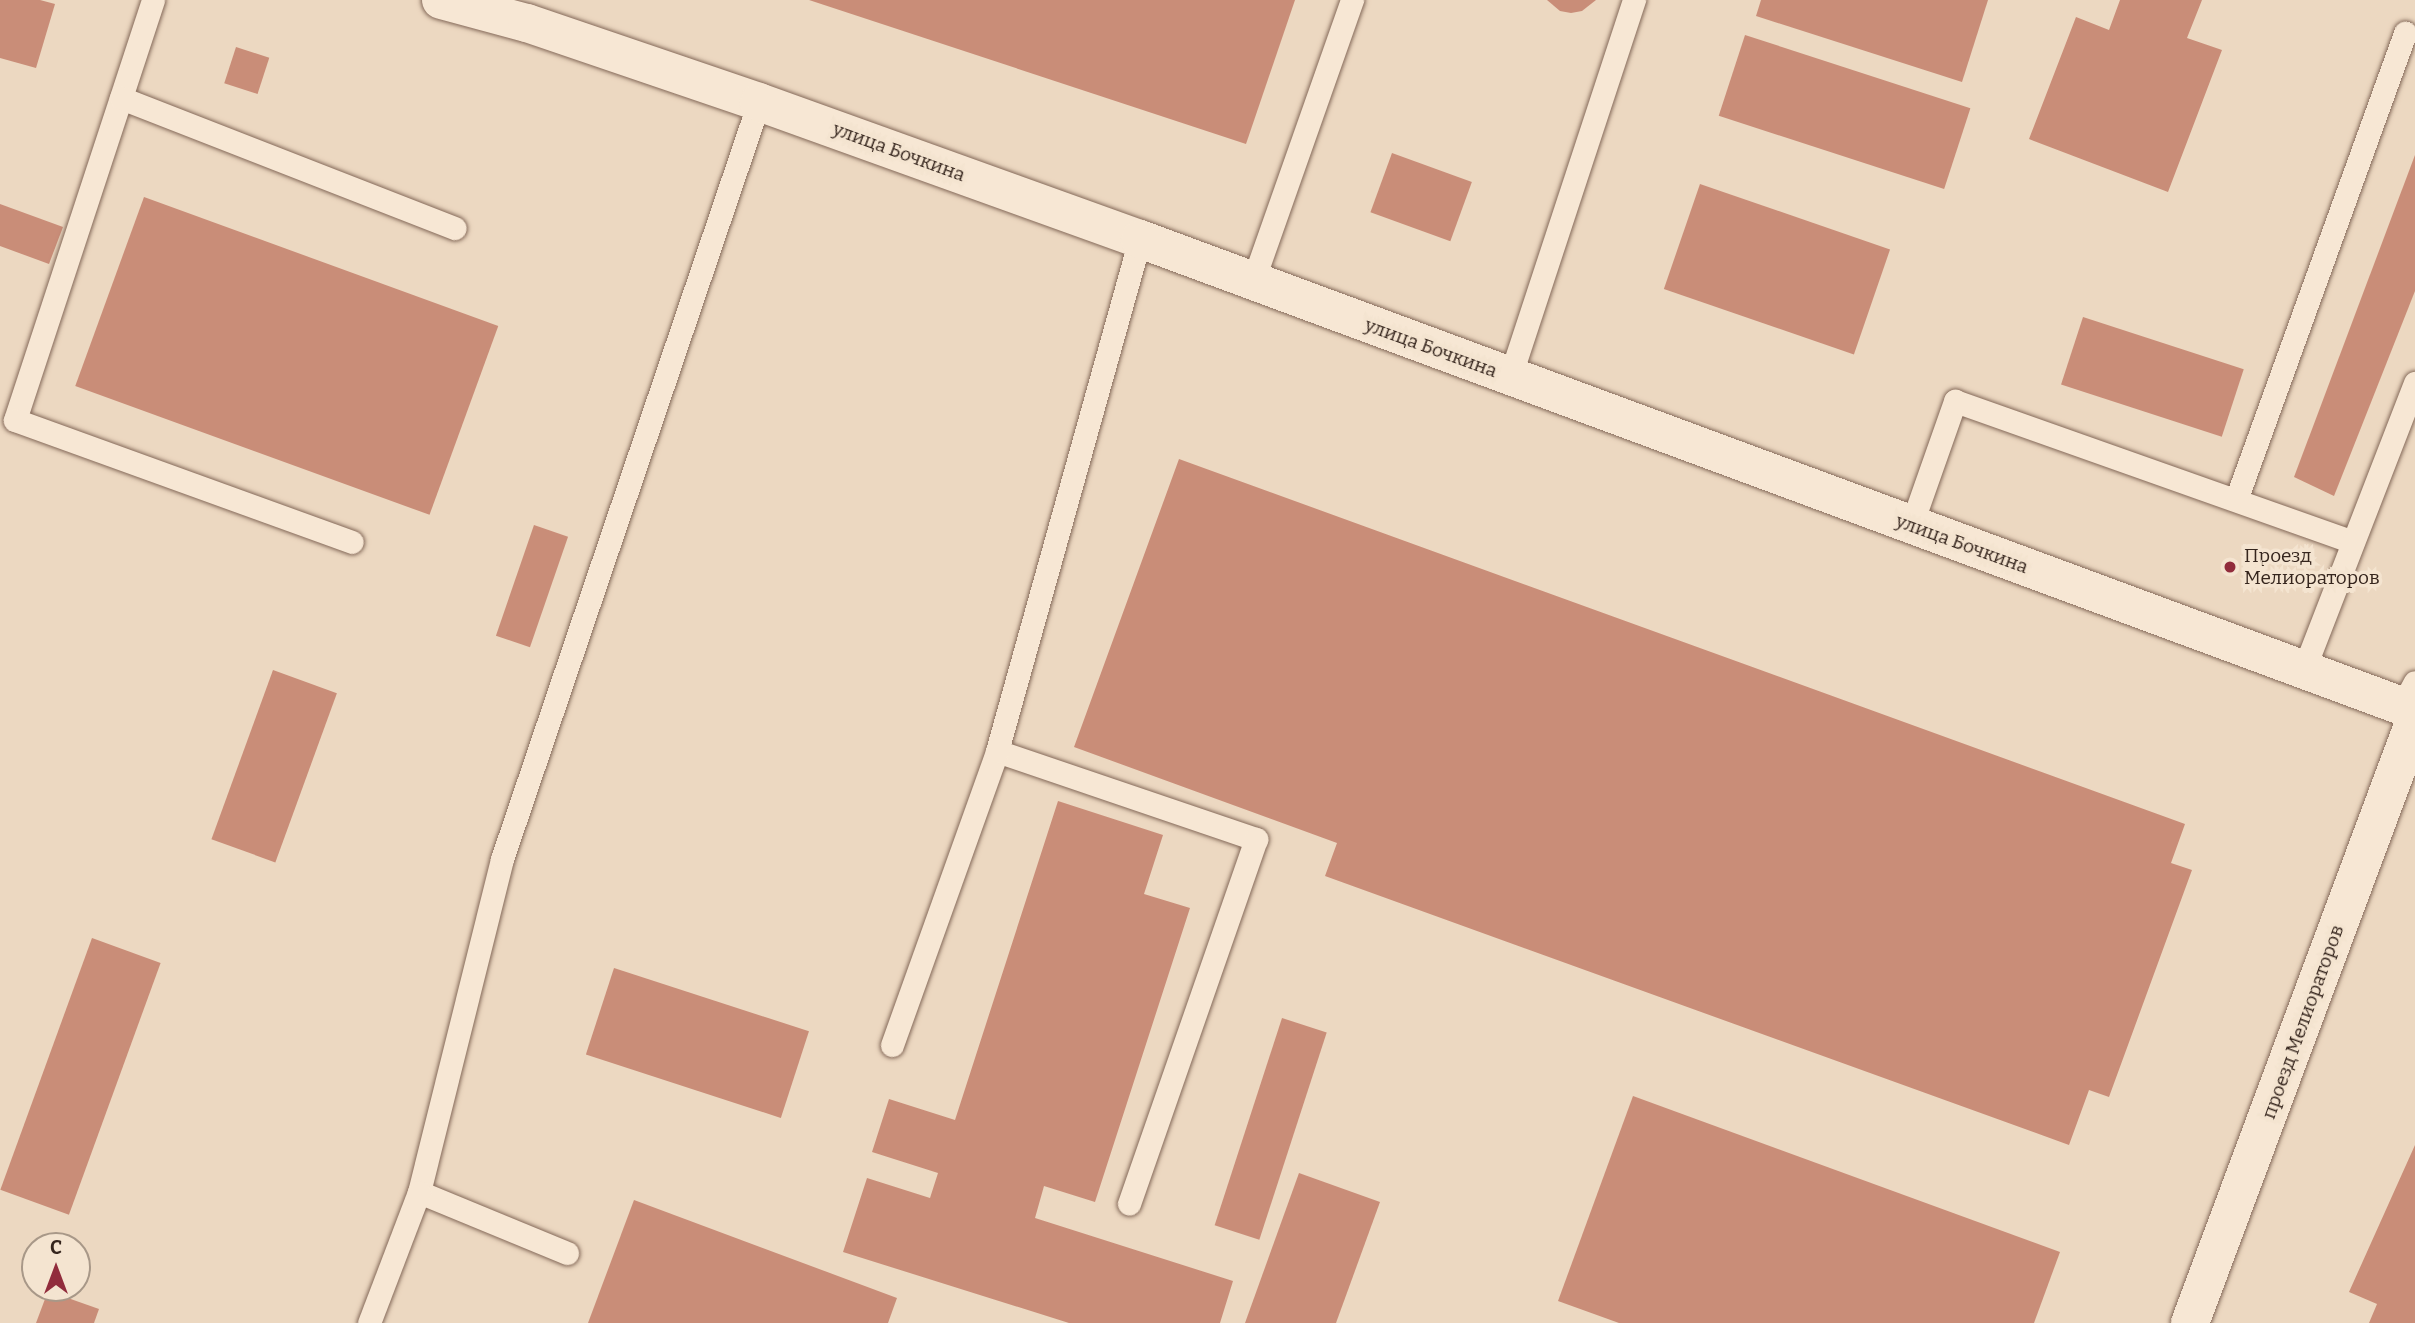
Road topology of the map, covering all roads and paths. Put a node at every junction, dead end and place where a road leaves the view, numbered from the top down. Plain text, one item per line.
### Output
1 (153, 0) edge
2 (441, 0) edge
3 (1352, 0) edge
4 (1634, 0) edge
5 (531, 11) edge
6 (2405, 33) dead end
7 (121, 98) junction
8 (759, 102) junction
9 (455, 228) dead end
10 (1140, 239) junction
11 (1253, 281) junction
12 (1510, 377) junction
13 (2415, 383) edge
14 (2236, 500) junction
15 (1911, 526) junction
16 (352, 542) dead end
17 (2353, 542) junction
18 (2304, 669) junction
19 (2412, 705) edge
20 (997, 751) junction
21 (892, 1045) dead end
22 (419, 1192) junction
23 (1129, 1204) dead end
24 (567, 1253) dead end
25 (369, 1323) edge
26 (2190, 1323) edge

1 - 7 lane
2 - 5 street, улица Бочкина
3 - 11 lane
4 - 12 lane
5 - 8 street, улица Бочкина
6 - 14 lane
7 - 9 lane
7 - 16 lane
8 - 10 street, улица Бочкина
8 - 22 lane
10 - 11 street, улица Бочкина
10 - 20 lane
11 - 12 street, улица Бочкина
12 - 15 street, улица Бочкина
13 - 17 lane
14 - 15 lane
14 - 17 lane
15 - 18 street, улица Бочкина
17 - 18 lane
18 - 19 street, улица Бочкина
19 - 26 street, проезд Мелиораторов
20 - 21 lane
20 - 23 lane
22 - 24 lane
22 - 25 lane

